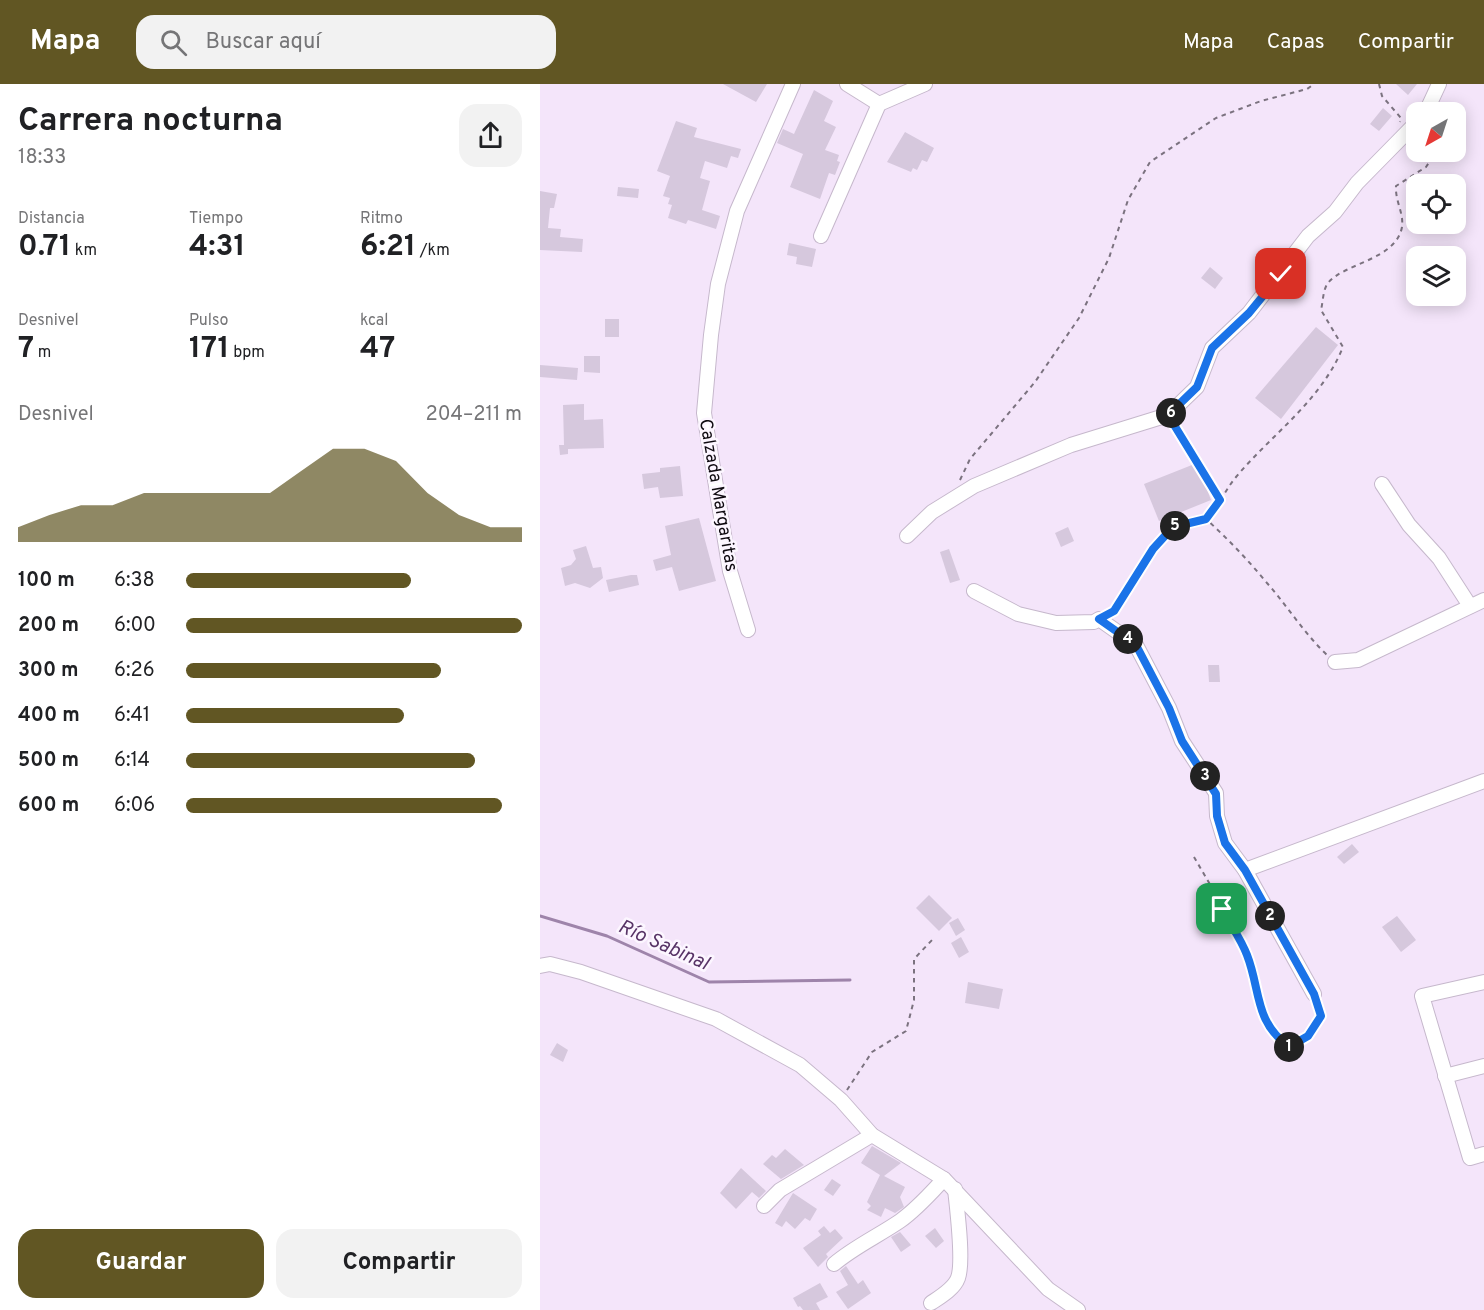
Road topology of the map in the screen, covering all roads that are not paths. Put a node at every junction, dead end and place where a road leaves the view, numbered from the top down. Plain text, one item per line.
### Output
1 (793, 84) edge
2 (847, 84) edge
3 (925, 84) edge
4 (1438, 84) edge
5 (1430, 102) edge
6 (879, 104) junction
7 (1406, 133) edge
8 (821, 236) dead end
9 (1382, 484) dead end
10 (907, 536) dead end
11 (974, 591) dead end
12 (1484, 600) edge
13 (1470, 606) junction
14 (748, 630) dead end
15 (1335, 662) road end
16 (1484, 781) edge
17 (1245, 870) junction
18 (540, 966) edge
19 (1484, 982) edge
20 (1314, 994) road end
21 (1484, 1066) edge
22 (1445, 1076) junction
23 (872, 1135) junction
24 (1484, 1154) edge
25 (944, 1179) junction
26 (955, 1189) junction
27 (764, 1206) dead end
28 (834, 1264) dead end
29 (931, 1303) dead end
30 (1078, 1310) edge

1 - 14 street, Calzada Margaritas
2 - 6 street
3 - 6 street
4 - 5 street
6 - 8 street
7 - 10 street
9 - 13 street
11 - 17 street
12 - 13 street
13 - 15 street
16 - 17 street
17 - 20 street
18 - 23 street
19 - 22 street
21 - 22 street
22 - 24 street
23 - 25 street
23 - 27 street
25 - 26 street
25 - 28 street
26 - 29 street
26 - 30 street

